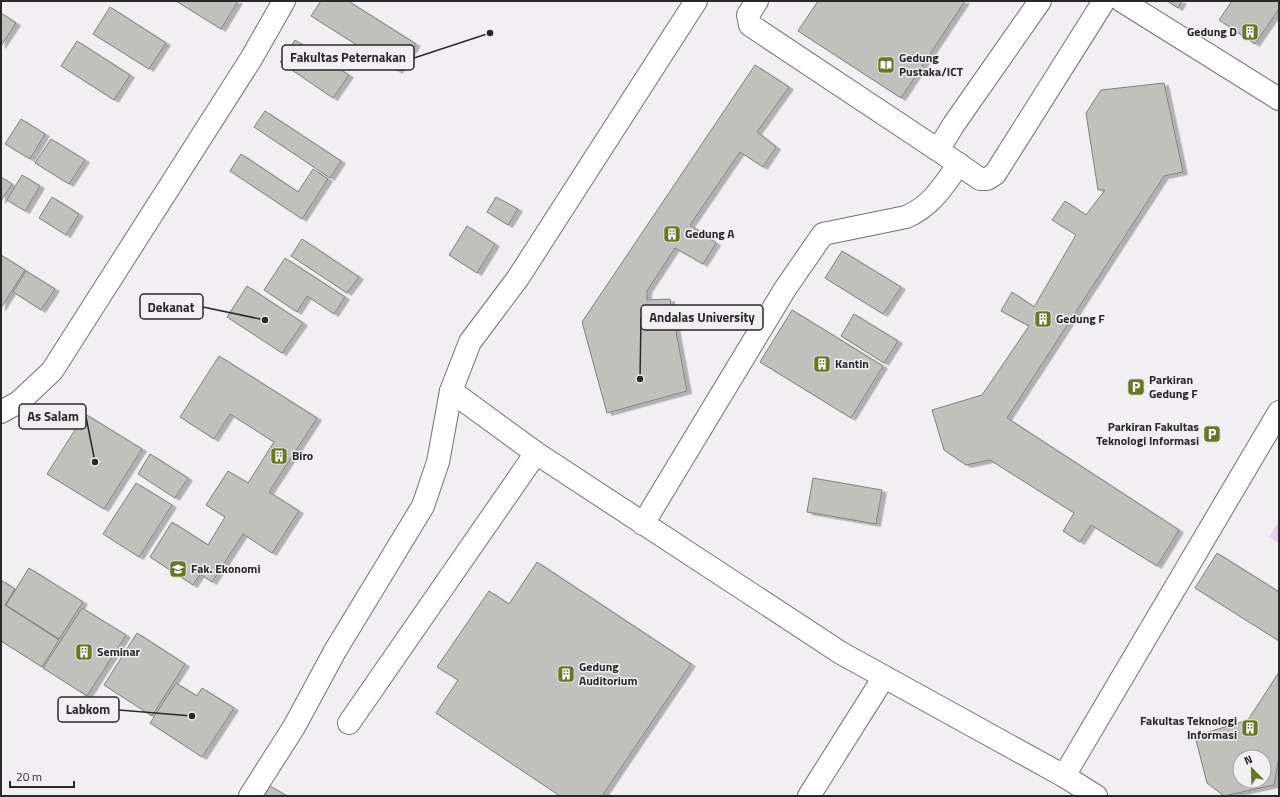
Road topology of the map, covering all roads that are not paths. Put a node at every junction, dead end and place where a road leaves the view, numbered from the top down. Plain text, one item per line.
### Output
1 (284, 1) edge
2 (696, 1) edge
3 (758, 1) edge
4 (1040, 1) edge
5 (1104, 1) edge
6 (1122, 1) edge
7 (1279, 99) edge
8 (938, 150) junction
9 (959, 164) junction
10 (451, 391) junction
11 (1, 412) edge
12 (1279, 412) edge
13 (536, 453) junction
14 (643, 524) junction
15 (884, 677) junction
16 (349, 723) dead end
17 (1064, 776) junction
18 (250, 796) edge
19 (809, 796) edge
20 (1096, 796) edge

1 - 11 street
2 - 10 street
3 - 8 street
4 - 8 street
5 - 9 street
6 - 7 street
8 - 9 street
9 - 14 street
10 - 13 street
10 - 18 street
12 - 17 street
13 - 14 street
13 - 16 street
14 - 15 street
15 - 17 street
15 - 19 street
17 - 20 street

